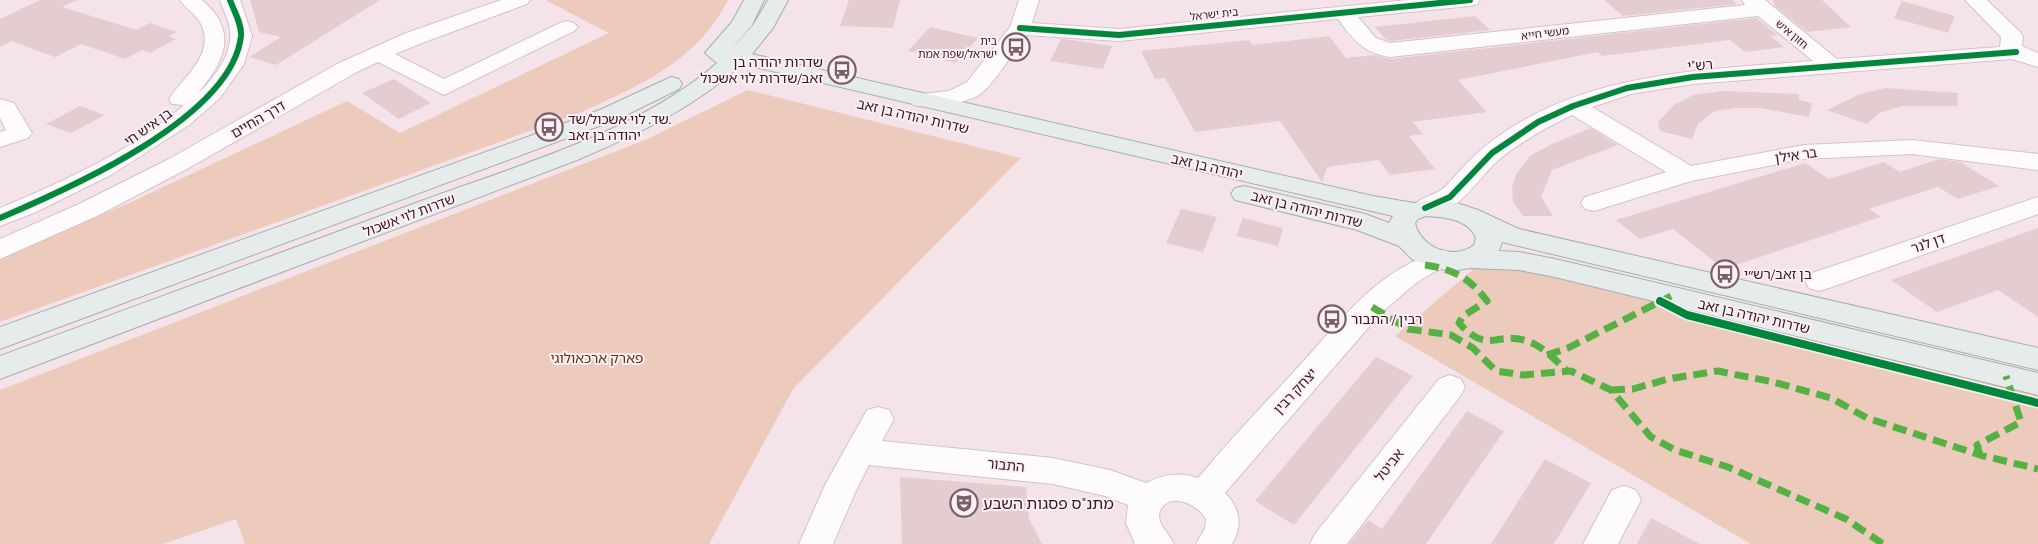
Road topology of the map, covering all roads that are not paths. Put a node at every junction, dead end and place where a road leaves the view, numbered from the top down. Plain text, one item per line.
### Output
1 (190, 0) edge
2 (230, 0) edge
3 (520, 0) edge
4 (754, 0) edge
5 (778, 0) edge
6 (1029, 0) edge
7 (1470, 0) edge
8 (1975, 0) edge
9 (1985, 0) edge
10 (1757, 4) edge
11 (1376, 5) edge
12 (1308, 8) edge
13 (1344, 13) junction
14 (567, 27) dead end
15 (1020, 28) junction
16 (2028, 49) edge
17 (378, 54) junction
18 (724, 62) junction
19 (1833, 67) junction
20 (982, 81) junction
21 (921, 100) junction
22 (0, 106) edge
23 (1573, 106) junction
24 (1000, 118) junction
25 (0, 140) edge
26 (2038, 162) edge
27 (1687, 174) junction
28 (1470, 177) junction
29 (0, 203) edge
30 (1594, 203) dead end
31 (2038, 205) edge
32 (1420, 209) junction
33 (0, 218) edge
34 (1478, 222) junction
35 (1408, 242) junction
36 (0, 250) edge
37 (1456, 259) junction
38 (1819, 281) dead end
39 (1388, 290) junction
40 (0, 338) edge
41 (2038, 359) edge
42 (0, 368) edge
43 (2038, 384) edge
44 (1450, 387) dead end
45 (878, 419) dead end
46 (860, 452) junction
47 (1204, 494) junction
48 (1149, 499) junction
49 (1624, 500) dead end
50 (1225, 540) edge
51 (816, 544) edge
52 (1157, 544) edge
53 (1327, 544) edge
54 (1600, 544) edge

1 - 29 street, בן איש חי
2 - 33 street, בן איש חי
3 - 17 street, דרך החיים
4 - 18 main road, שדרות לוי אשכול
5 - 18 main road, שדרות לוי אשכול
6 - 15 street
7 - 11 street, בית ישראל
8 - 16 street
9 - 16 street
10 - 13 street, מעשי חייא
10 - 19 street, חזון איש
11 - 13 street, בית ישראל
12 - 13 street, בית ישראל
12 - 15 street, בית ישראל
14 - 17 street
15 - 20 street
16 - 19 street, רש"י
17 - 36 street, דרך החיים
18 - 21 main road, שדרות יהודה בן זאב
18 - 35 main road, שדרות יהודה בן זאב
18 - 40 main road, שדרות לוי אשכול
18 - 42 main road, שדרות לוי אשכול
19 - 23 street, רש"י
20 - 21 street
20 - 24 street
21 - 24 main road, שדרות יהודה בן זאב
22 - 25 street
23 - 27 street
23 - 28 street, רש"י
24 - 32 main road, יהודה בן זאב
26 - 27 street, בר אילן
27 - 30 street, בר אילן
28 - 32 street, רש"י
28 - 34 street
31 - 38 street, דן לנר
32 - 34 main road, יהודה בן זאב
32 - 35 main road
34 - 37 main road
34 - 41 main road, שדרות יהודה בן זאב
35 - 37 main road, שדרות יהודה בן זאב
35 - 39 street, יצחק רבין
37 - 39 street, יצחק רבין
37 - 43 main road, שדרות יהודה בן זאב
39 - 47 street, יצחק רבין
44 - 53 street, אביטל
45 - 46 street
46 - 48 street, התבור
46 - 51 street
47 - 48 street
47 - 50 street
48 - 52 street
49 - 54 street

